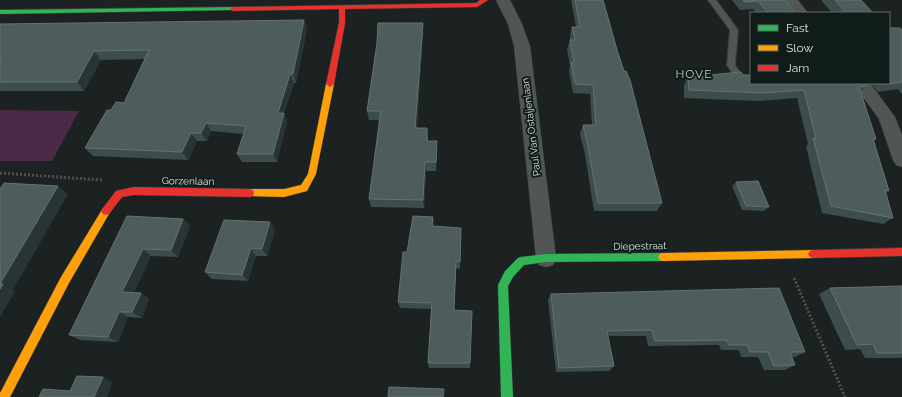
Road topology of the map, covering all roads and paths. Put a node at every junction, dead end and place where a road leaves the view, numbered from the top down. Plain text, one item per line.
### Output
1 (484, 0) edge
2 (503, 0) edge
3 (712, 0) edge
4 (790, 0) edge
5 (342, 8) junction
6 (0, 12) edge
7 (800, 12) edge
8 (741, 80) edge
9 (862, 84) edge
10 (902, 160) edge
11 (0, 173) edge
12 (120, 194) junction
13 (902, 252) edge
14 (784, 255) junction
15 (546, 258) junction
16 (4, 397) edge
17 (507, 397) edge
18 (845, 397) edge

1 - 5 street
2 - 15 street, Paul Van Ostaijenlaan
3 - 8 lane
4 - 7 street
5 - 6 street
5 - 12 street, Gorzenlaan
9 - 10 street
11 - 12 path
12 - 16 street
13 - 14 street, Diepestraat
14 - 15 street, Diepestraat
14 - 18 path
15 - 17 street, Diepestraat

